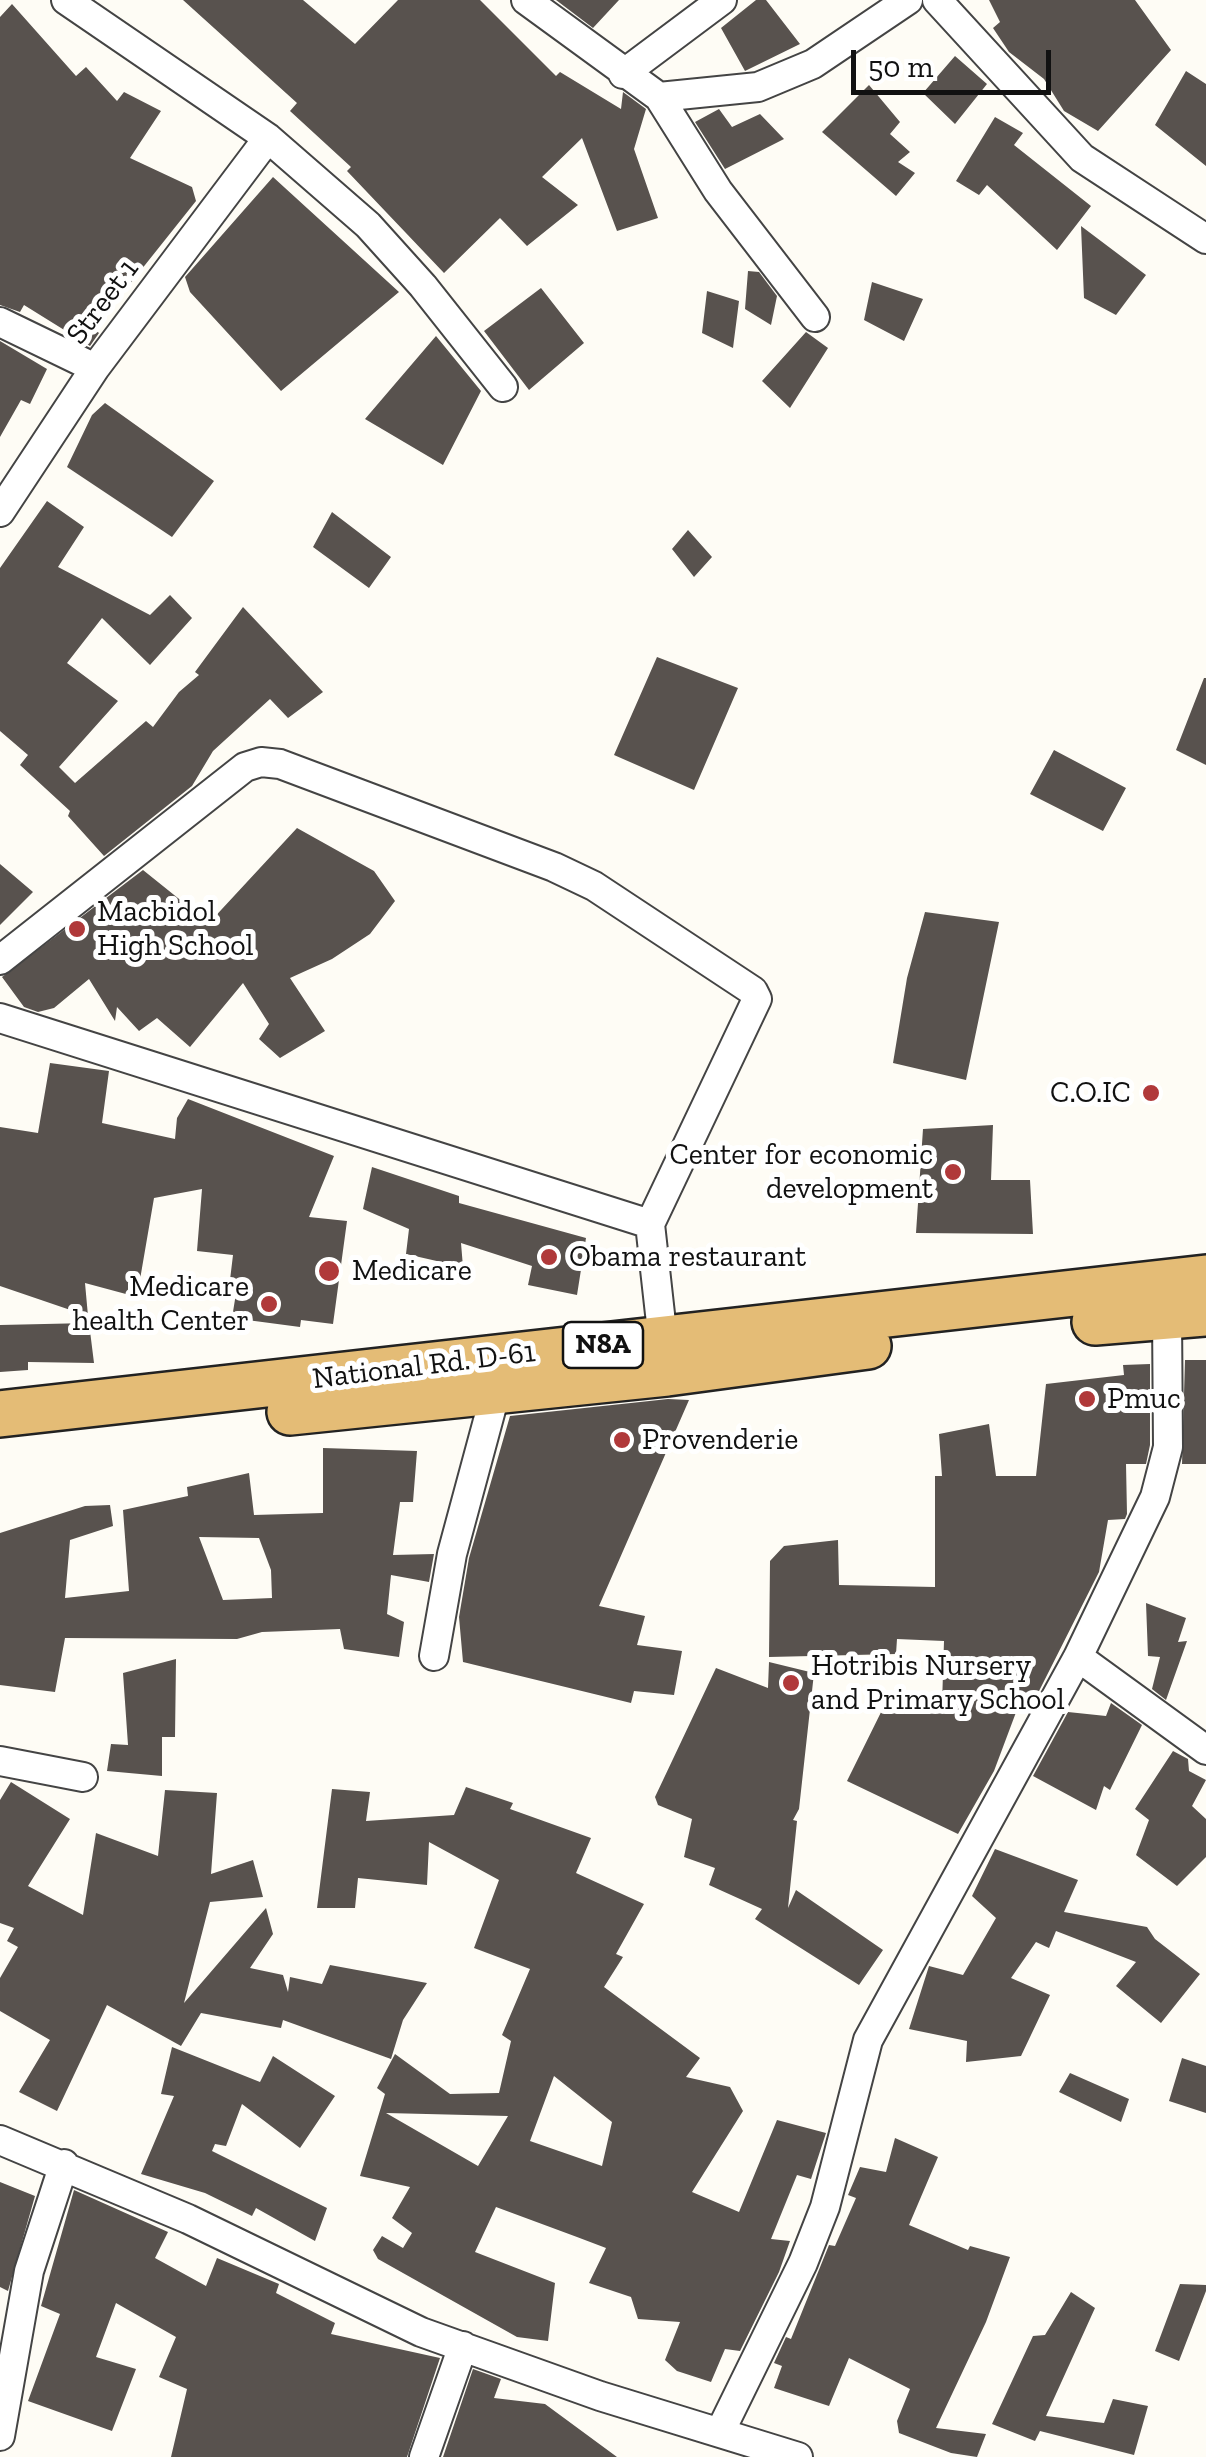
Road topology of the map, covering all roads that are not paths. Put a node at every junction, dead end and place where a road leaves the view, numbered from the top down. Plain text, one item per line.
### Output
1 (66, 0) edge
2 (526, 0) edge
3 (722, 0) edge
4 (908, 0) edge
5 (937, 0) edge
6 (623, 74) junction
7 (659, 96) junction
8 (268, 138) junction
9 (1206, 239) edge
10 (815, 317) dead end
11 (0, 322) edge
12 (95, 368) junction
13 (503, 387) dead end
14 (0, 512) edge
15 (0, 960) edge
16 (0, 1018) edge
17 (650, 1224) junction
18 (1206, 1278) edge
19 (1186, 1314) edge
20 (665, 1355) junction
21 (496, 1391) junction
22 (0, 1414) edge
23 (0, 1442) edge
24 (434, 1656) dead end
25 (1078, 1656) junction
26 (1206, 1750) edge
27 (0, 1761) edge
28 (84, 1777) dead end
29 (0, 2140) edge
30 (64, 2164) junction
31 (463, 2346) junction
32 (721, 2430) junction
33 (0, 2436) edge
34 (424, 2457) edge
35 (798, 2457) edge

1 - 8 street
2 - 6 street
3 - 6 street
4 - 7 street
5 - 9 street
6 - 7 street
7 - 10 street
8 - 12 street, Street 1
8 - 13 street
11 - 12 street
12 - 14 street, Street 1
15 - 17 street
16 - 17 street
17 - 20 street
18 - 20 highway, National Rd. D-61 / N8A
19 - 20 highway, National Rd. D-61 / N8A
19 - 25 street
20 - 21 highway, National Rd. D-61 / N8A
20 - 22 highway, National Rd. D-61 / N8A
21 - 23 highway, National Rd. D-61 / N8A
21 - 24 street
25 - 26 street
25 - 32 street
27 - 28 street
29 - 30 street
30 - 31 street
30 - 33 street
31 - 32 street
31 - 34 street
32 - 35 street

